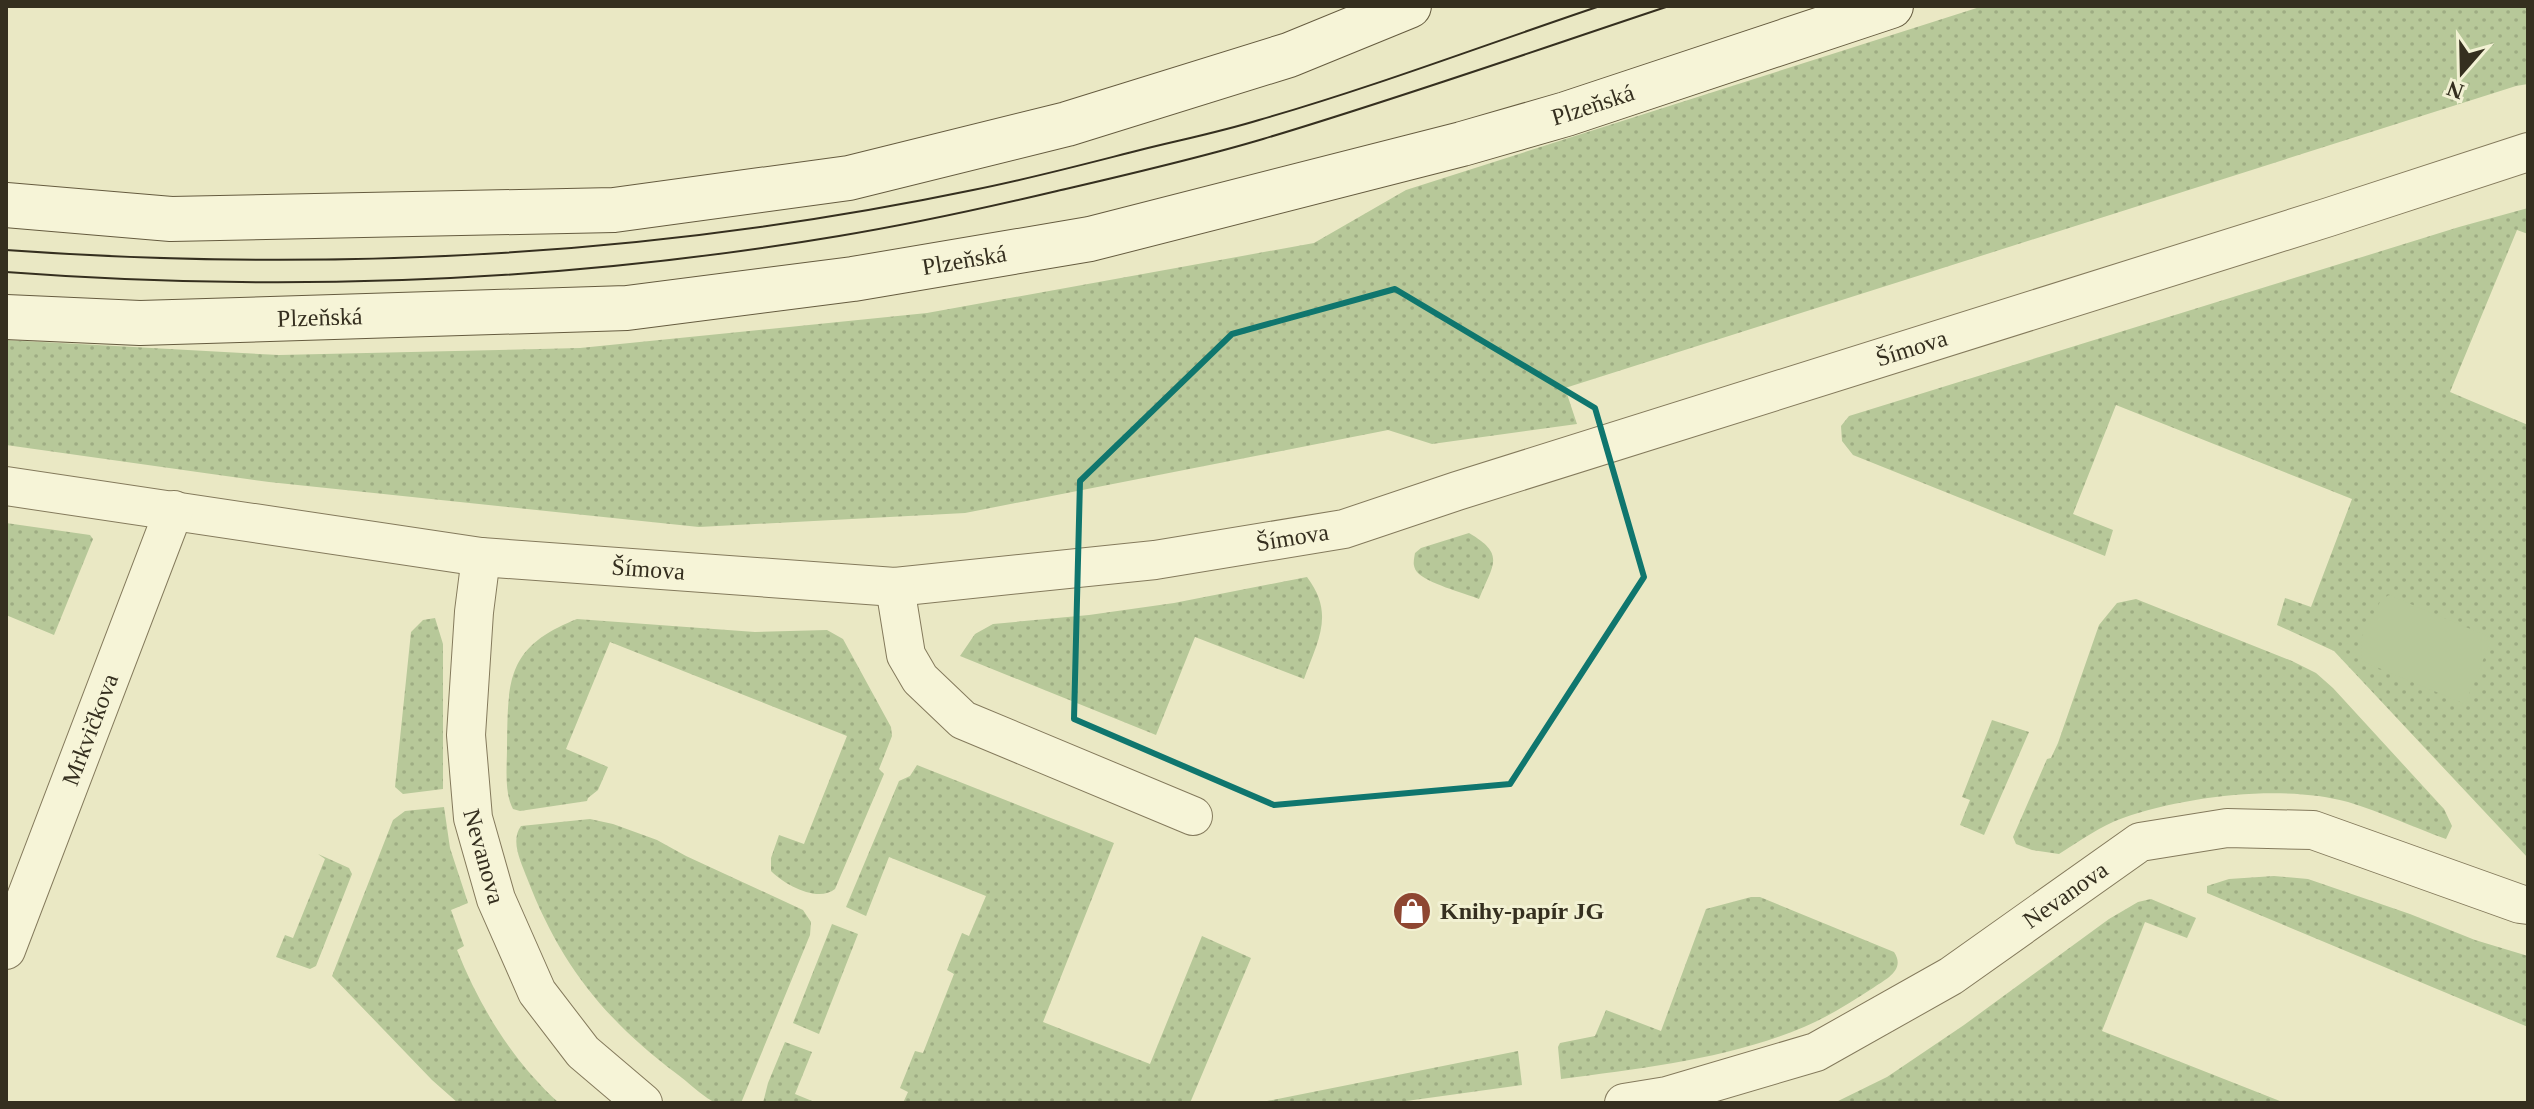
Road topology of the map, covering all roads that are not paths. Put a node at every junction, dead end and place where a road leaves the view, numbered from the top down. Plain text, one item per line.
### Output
1 (1409, 6) edge
2 (1891, 6) edge
3 (2528, 152) edge
4 (6, 205) edge
5 (6, 317) edge
6 (6, 486) edge
7 (174, 510) junction
8 (481, 557) junction
9 (895, 587) junction
10 (1193, 816) dead end
11 (2528, 905) edge
12 (6, 950) edge
13 (643, 1103) edge
14 (1624, 1103) edge

1 - 4 main road
2 - 5 main road, Plzeňská
3 - 9 street, Šímova
6 - 7 street, Šímova
7 - 8 street, Šímova
7 - 12 street, Mrkvičkova
8 - 9 street, Šímova
8 - 13 street, Nevanova
9 - 10 street
11 - 14 street, Nevanova

